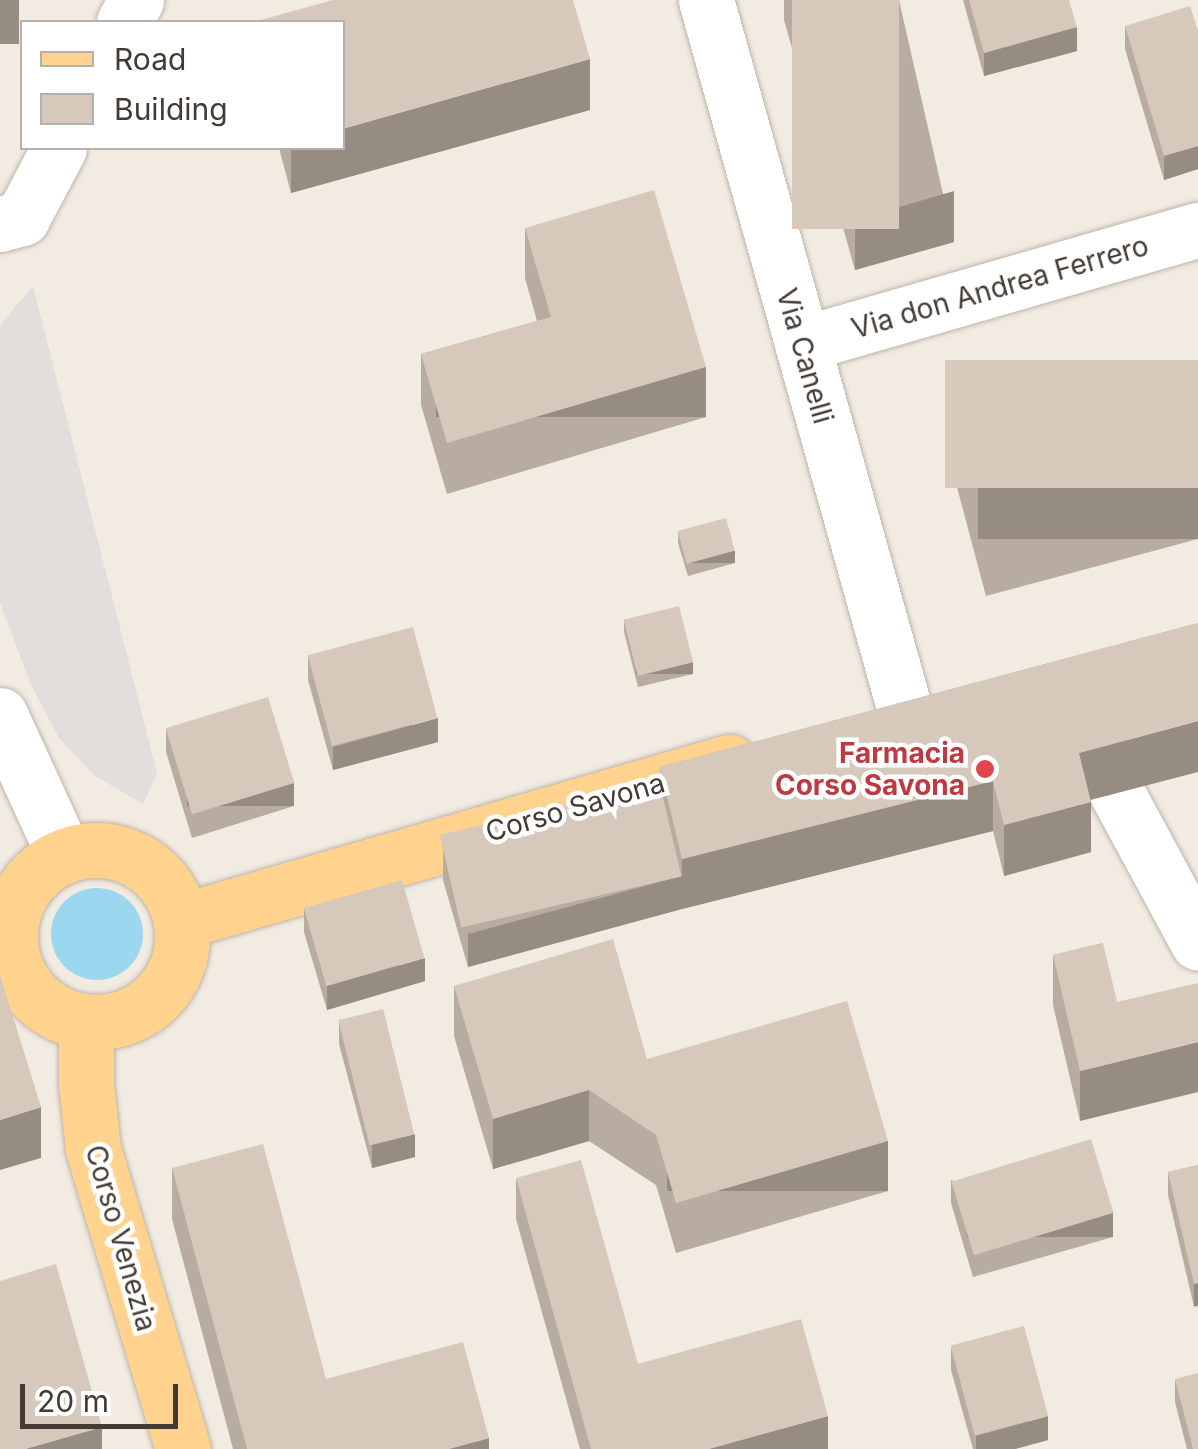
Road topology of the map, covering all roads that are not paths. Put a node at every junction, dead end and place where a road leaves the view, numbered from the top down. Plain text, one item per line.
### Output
1 (706, 0) edge
2 (57, 150) edge
3 (0, 224) edge
4 (1198, 230) edge
5 (802, 344) junction
6 (929, 704) joint
7 (0, 715) edge
8 (848, 728) edge
9 (773, 750) edge
10 (1117, 793) edge
11 (64, 855) junction
12 (182, 922) junction
13 (1198, 943) edge
14 (5, 947) edge
15 (86, 1022) junction
16 (183, 1449) edge

1 - 5 street, Via Canelli
2 - 3 street
4 - 5 street, Via don Andrea Ferrero
5 - 6 street, Via Canelli
6 - 8 main road
7 - 11 street
9 - 12 main road, Corso Savona
10 - 13 street
11 - 12 main road
11 - 14 main road
12 - 15 main road
14 - 15 main road
15 - 16 main road, Corso Venezia

